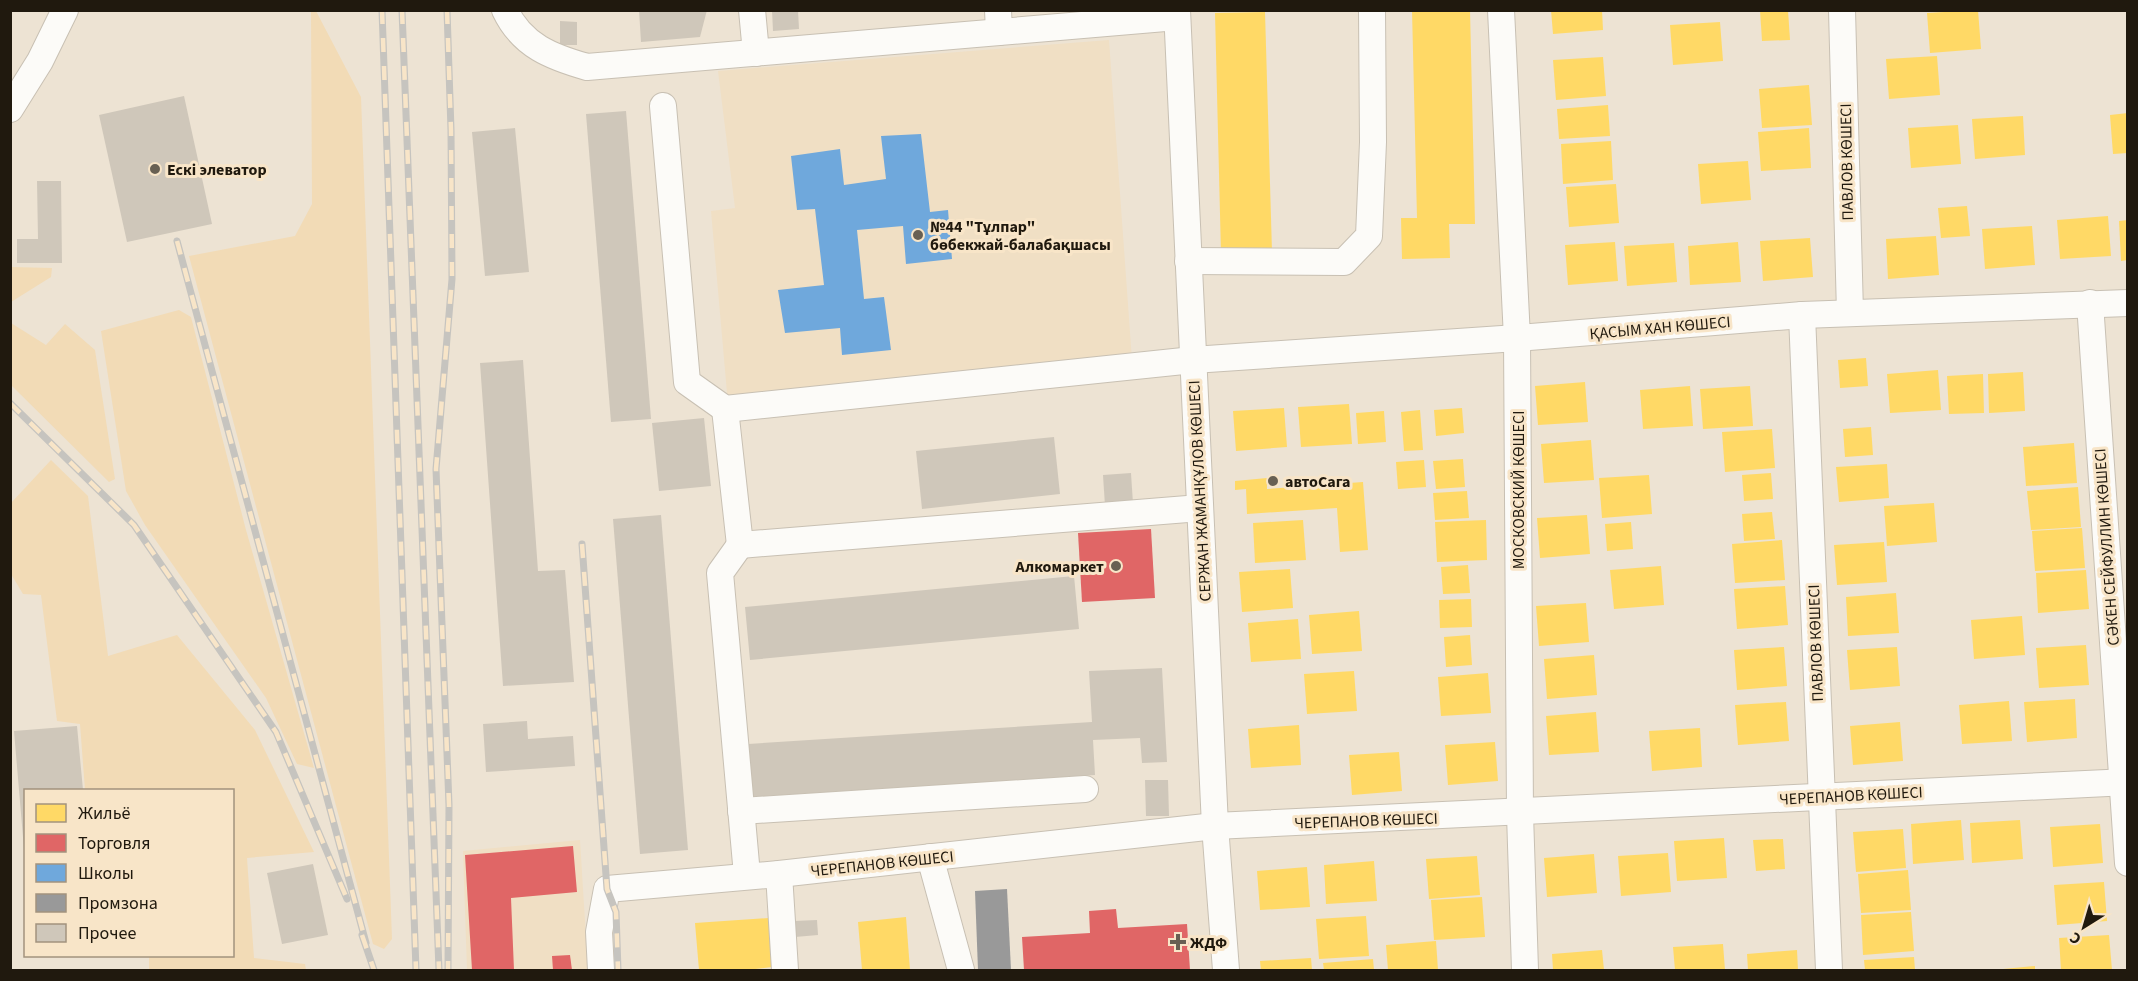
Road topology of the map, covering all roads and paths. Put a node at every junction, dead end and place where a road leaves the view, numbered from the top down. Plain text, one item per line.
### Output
1 (65, 10) edge
2 (505, 10) edge
3 (752, 10) edge
4 (1372, 10) edge
5 (1501, 10) edge
6 (1842, 10) edge
7 (1177, 14) edge
8 (998, 22) edge
9 (756, 53) junction
10 (663, 106) dead end
11 (10, 109) edge
12 (1188, 261) junction
13 (2090, 303) junction
14 (2127, 303) edge
15 (1850, 313) junction
16 (1802, 315) junction
17 (1517, 338) junction
18 (1193, 360) junction
19 (725, 410) junction
20 (1200, 508) junction
21 (740, 545) junction
22 (2124, 783) edge
23 (1085, 789) dead end
24 (1821, 796) junction
25 (741, 811) junction
26 (1520, 814) junction
27 (1215, 826) junction
28 (930, 857) junction
29 (2127, 863) edge
30 (779, 874) junction
31 (747, 875) junction
32 (601, 970) edge
33 (785, 970) edge
34 (961, 970) edge
35 (1226, 970) edge
36 (1525, 970) edge
37 (1829, 970) edge

1 - 11 street
2 - 9 street
3 - 9 street
4 - 12 street
5 - 17 street, МОСКОВСКИЙ КӨШЕСІ
6 - 15 street, ПАВЛОВ КӨШЕСІ
7 - 8 street
7 - 12 street, СЕРЖАН ЖАМАНҚҰЛОВ КӨШЕСІ
8 - 9 street
10 - 19 street
12 - 18 street, СЕРЖАН ЖАМАНҚҰЛОВ КӨШЕСІ
13 - 14 street, ҚАСЫМ ХАН КӨШЕСІ
13 - 15 street, ҚАСЫМ ХАН КӨШЕСІ
13 - 22 street, СӘКЕН СЕЙФУЛЛИН КӨШЕСІ
15 - 16 street, ҚАСЫМ ХАН КӨШЕСІ
16 - 17 street, ҚАСЫМ ХАН КӨШЕСІ
16 - 24 street, ПАВЛОВ КӨШЕСІ
17 - 18 street, ҚАСЫМ ХАН КӨШЕСІ
17 - 26 street, МОСКОВСКИЙ КӨШЕСІ
18 - 19 street, ҚАСЫМ ХАН КӨШЕСІ
18 - 20 street, СЕРЖАН ЖАМАНҚҰЛОВ КӨШЕСІ
19 - 21 street
20 - 21 street
20 - 27 street, СЕРЖАН ЖАМАНҚҰЛОВ КӨШЕСІ
21 - 25 street
22 - 24 street, ЧЕРЕПАНОВ КӨШЕСІ
22 - 29 street, СӘКЕН СЕЙФУЛЛИН КӨШЕСІ
23 - 25 street
24 - 26 street, ЧЕРЕПАНОВ КӨШЕСІ
24 - 37 street, ПАВЛОВ КӨШЕСІ
25 - 31 street
26 - 27 street, ЧЕРЕПАНОВ КӨШЕСІ
26 - 36 street, МОСКОВСКИЙ КӨШЕСІ
27 - 28 street, ЧЕРЕПАНОВ КӨШЕСІ
27 - 35 street, СЕРЖАН ЖАМАНҚҰЛОВ КӨШЕСІ
28 - 30 street, ЧЕРЕПАНОВ КӨШЕСІ
28 - 34 street
30 - 31 street, ЧЕРЕПАНОВ КӨШЕСІ
30 - 33 street
31 - 32 street, ЧЕРЕПАНОВ КӨШЕСІ

